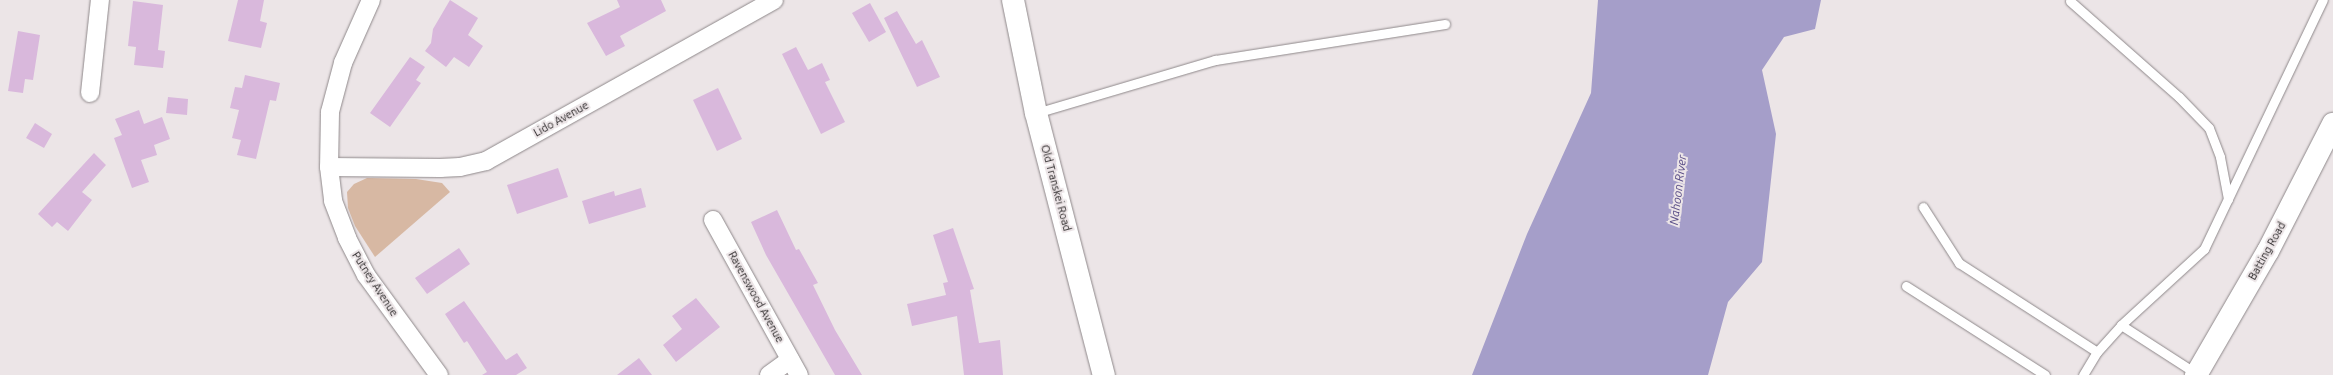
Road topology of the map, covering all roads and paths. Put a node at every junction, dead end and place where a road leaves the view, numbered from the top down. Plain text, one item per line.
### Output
1 (100, 0) edge
2 (371, 0) edge
3 (774, 0) edge
4 (1013, 0) edge
5 (2323, 0) edge
6 (2070, 2) dead end
7 (1445, 24) dead end
8 (90, 93) dead end
9 (1036, 113) junction
10 (2333, 124) edge
11 (329, 167) junction
12 (2228, 199) junction
13 (1923, 207) dead end
14 (713, 220) dead end
15 (1906, 286) dead end
16 (2121, 325) junction
17 (2097, 352) junction
18 (794, 367) edge
19 (2197, 374) edge
20 (439, 375) edge
21 (769, 375) edge
22 (1104, 375) edge
23 (2045, 375) edge
24 (2083, 375) edge

1 - 8 street
2 - 11 street, Putney Avenue
3 - 11 street, Lido Avenue
4 - 9 main road, Old Transkei Road
5 - 12 lane
6 - 12 lane
7 - 9 lane
9 - 22 main road, Old Transkei Road
10 - 19 main road, Batting Road
11 - 20 street, Putney Avenue
12 - 16 lane
13 - 17 lane
14 - 18 street, Ravenswood Avenue
15 - 23 lane
16 - 17 lane
16 - 19 lane
17 - 24 lane
18 - 21 street

